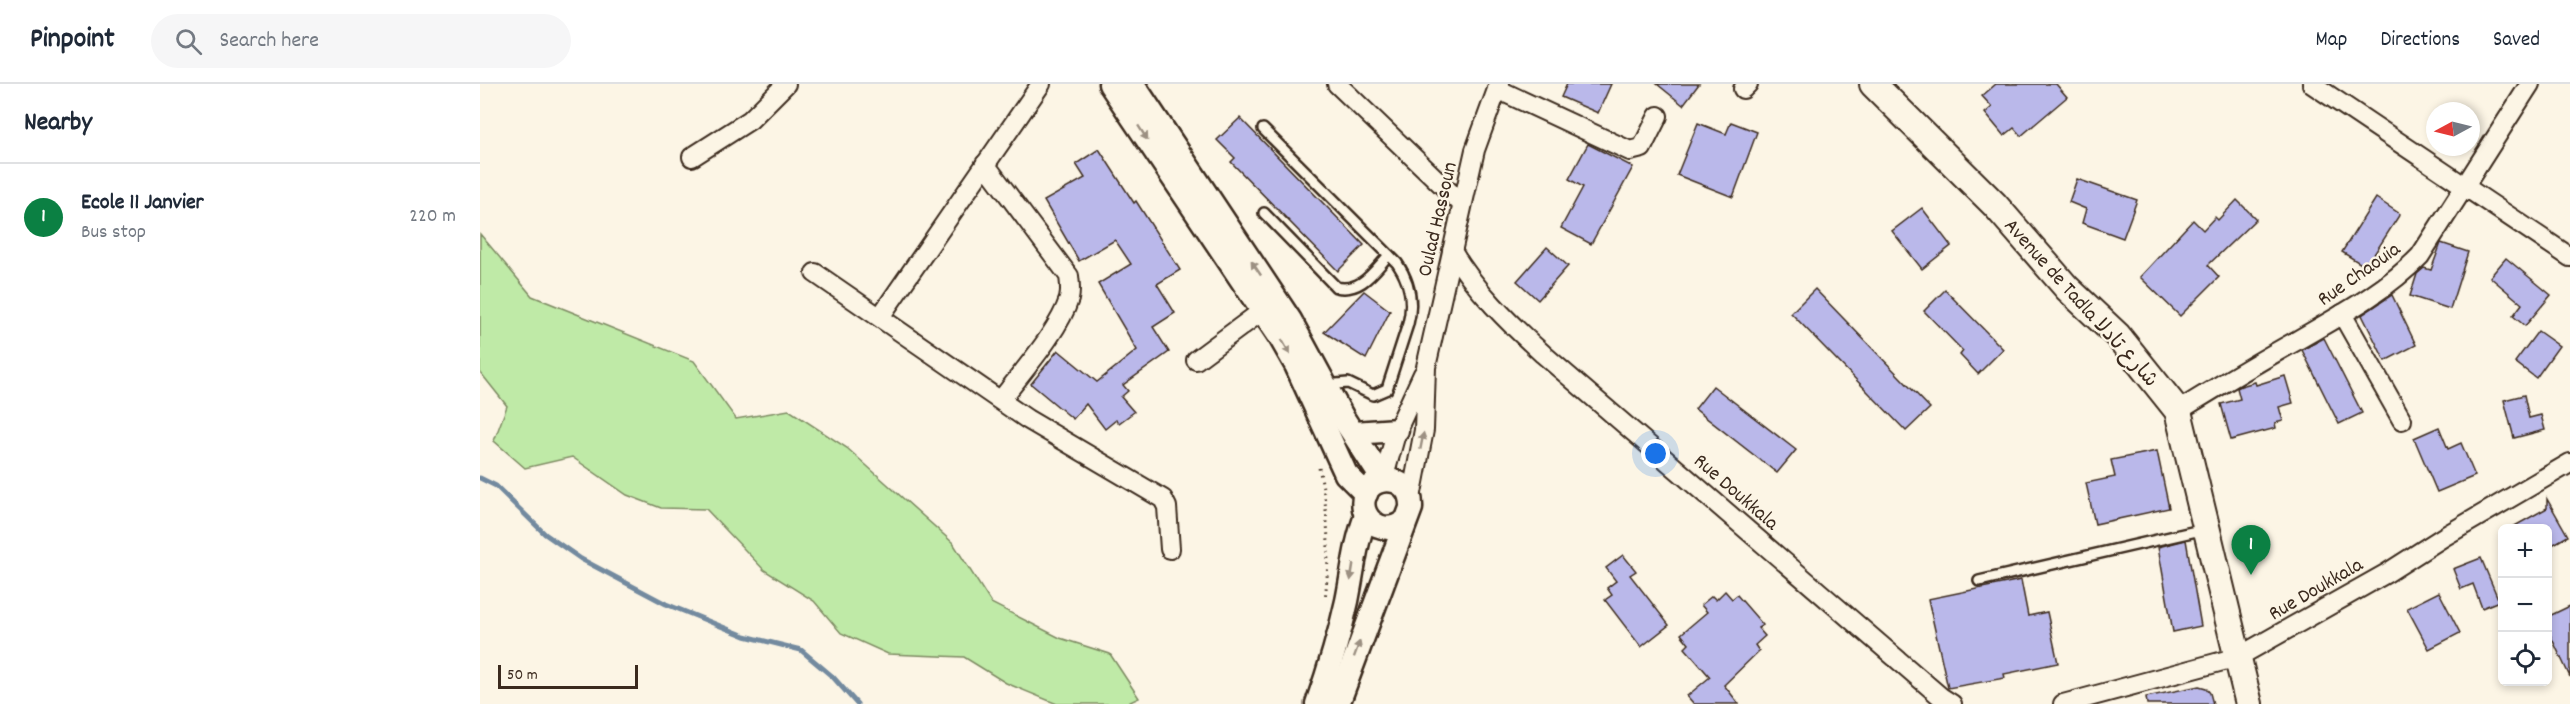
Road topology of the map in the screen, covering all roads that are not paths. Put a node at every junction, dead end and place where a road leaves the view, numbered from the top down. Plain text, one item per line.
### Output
1 (786, 84) edge
2 (1041, 84) edge
3 (1110, 84) edge
4 (1133, 84) edge
5 (1336, 84) edge
6 (1874, 84) edge
7 (2312, 84) edge
8 (2530, 84) edge
9 (1498, 87) edge
10 (1658, 116) dead end
11 (1263, 129) dead end
12 (692, 157) dead end
13 (985, 164) junction
14 (1187, 183) junction
15 (2464, 188) junction
16 (1462, 204) junction
17 (1264, 213) dead end
18 (1452, 251) junction
19 (1389, 255) junction
20 (2570, 257) edge
21 (815, 273) dead end
22 (1262, 311) junction
23 (2342, 314) junction
24 (880, 316) junction
25 (1196, 360) dead end
26 (1426, 367) junction
27 (1325, 385) junction
28 (1001, 400) junction
29 (2178, 411) junction
30 (2402, 420) dead end
31 (1397, 430) junction
32 (1354, 433) junction
33 (2570, 463) edge
34 (1372, 496) junction
35 (1411, 498) junction
36 (1405, 521) junction
37 (2208, 528) junction
38 (1170, 549) dead end
39 (1979, 581) dead end
40 (2238, 657) junction
41 (1317, 704) edge
42 (1338, 704) edge
43 (1952, 704) edge
44 (2062, 704) edge
45 (2249, 704) edge

1 - 12 street
2 - 13 street
3 -> 14 street
4 - 14 street
5 - 16 street
6 - 29 main road, Avenue de Tadla شارع تادلا
7 - 15 street
8 - 15 street, Rue Chaouia
9 - 10 street
9 - 16 street, Oulad Hassoun
11 - 19 lane
13 - 24 street
13 - 28 street
14 - 22 street
27 -> 14 street
15 - 20 street
15 - 23 street, Rue Chaouia
16 - 18 street, Oulad Hassoun
17 - 19 lane
18 - 26 street, Oulad Hassoun
18 - 43 street, Rue Doukkala
19 - 27 lane
21 - 24 street
22 - 25 street
22 -> 34 street
23 - 29 street, Rue Chaouia
23 - 30 street
24 - 28 street
26 - 31 street, Oulad Hassoun
35 -> 26 street, Oulad Hassoun
27 - 32 street
28 - 38 street
29 - 37 main road, Avenue de Tadla شارع تادلا
31 - 32 street
31 - 34 street, Oulad Hassoun
32 - 34 street
33 - 40 street, Rue Doukkala
34 - 35 street
34 - 36 street
34 -> 41 street
35 - 36 street
42 -> 36 street
37 - 39 lane
37 - 40 main road, Avenue de Tadla شارع تادلا
40 - 44 street, Rue Doukkala
40 - 45 main road, Avenue de Tadla شارع تادلا

